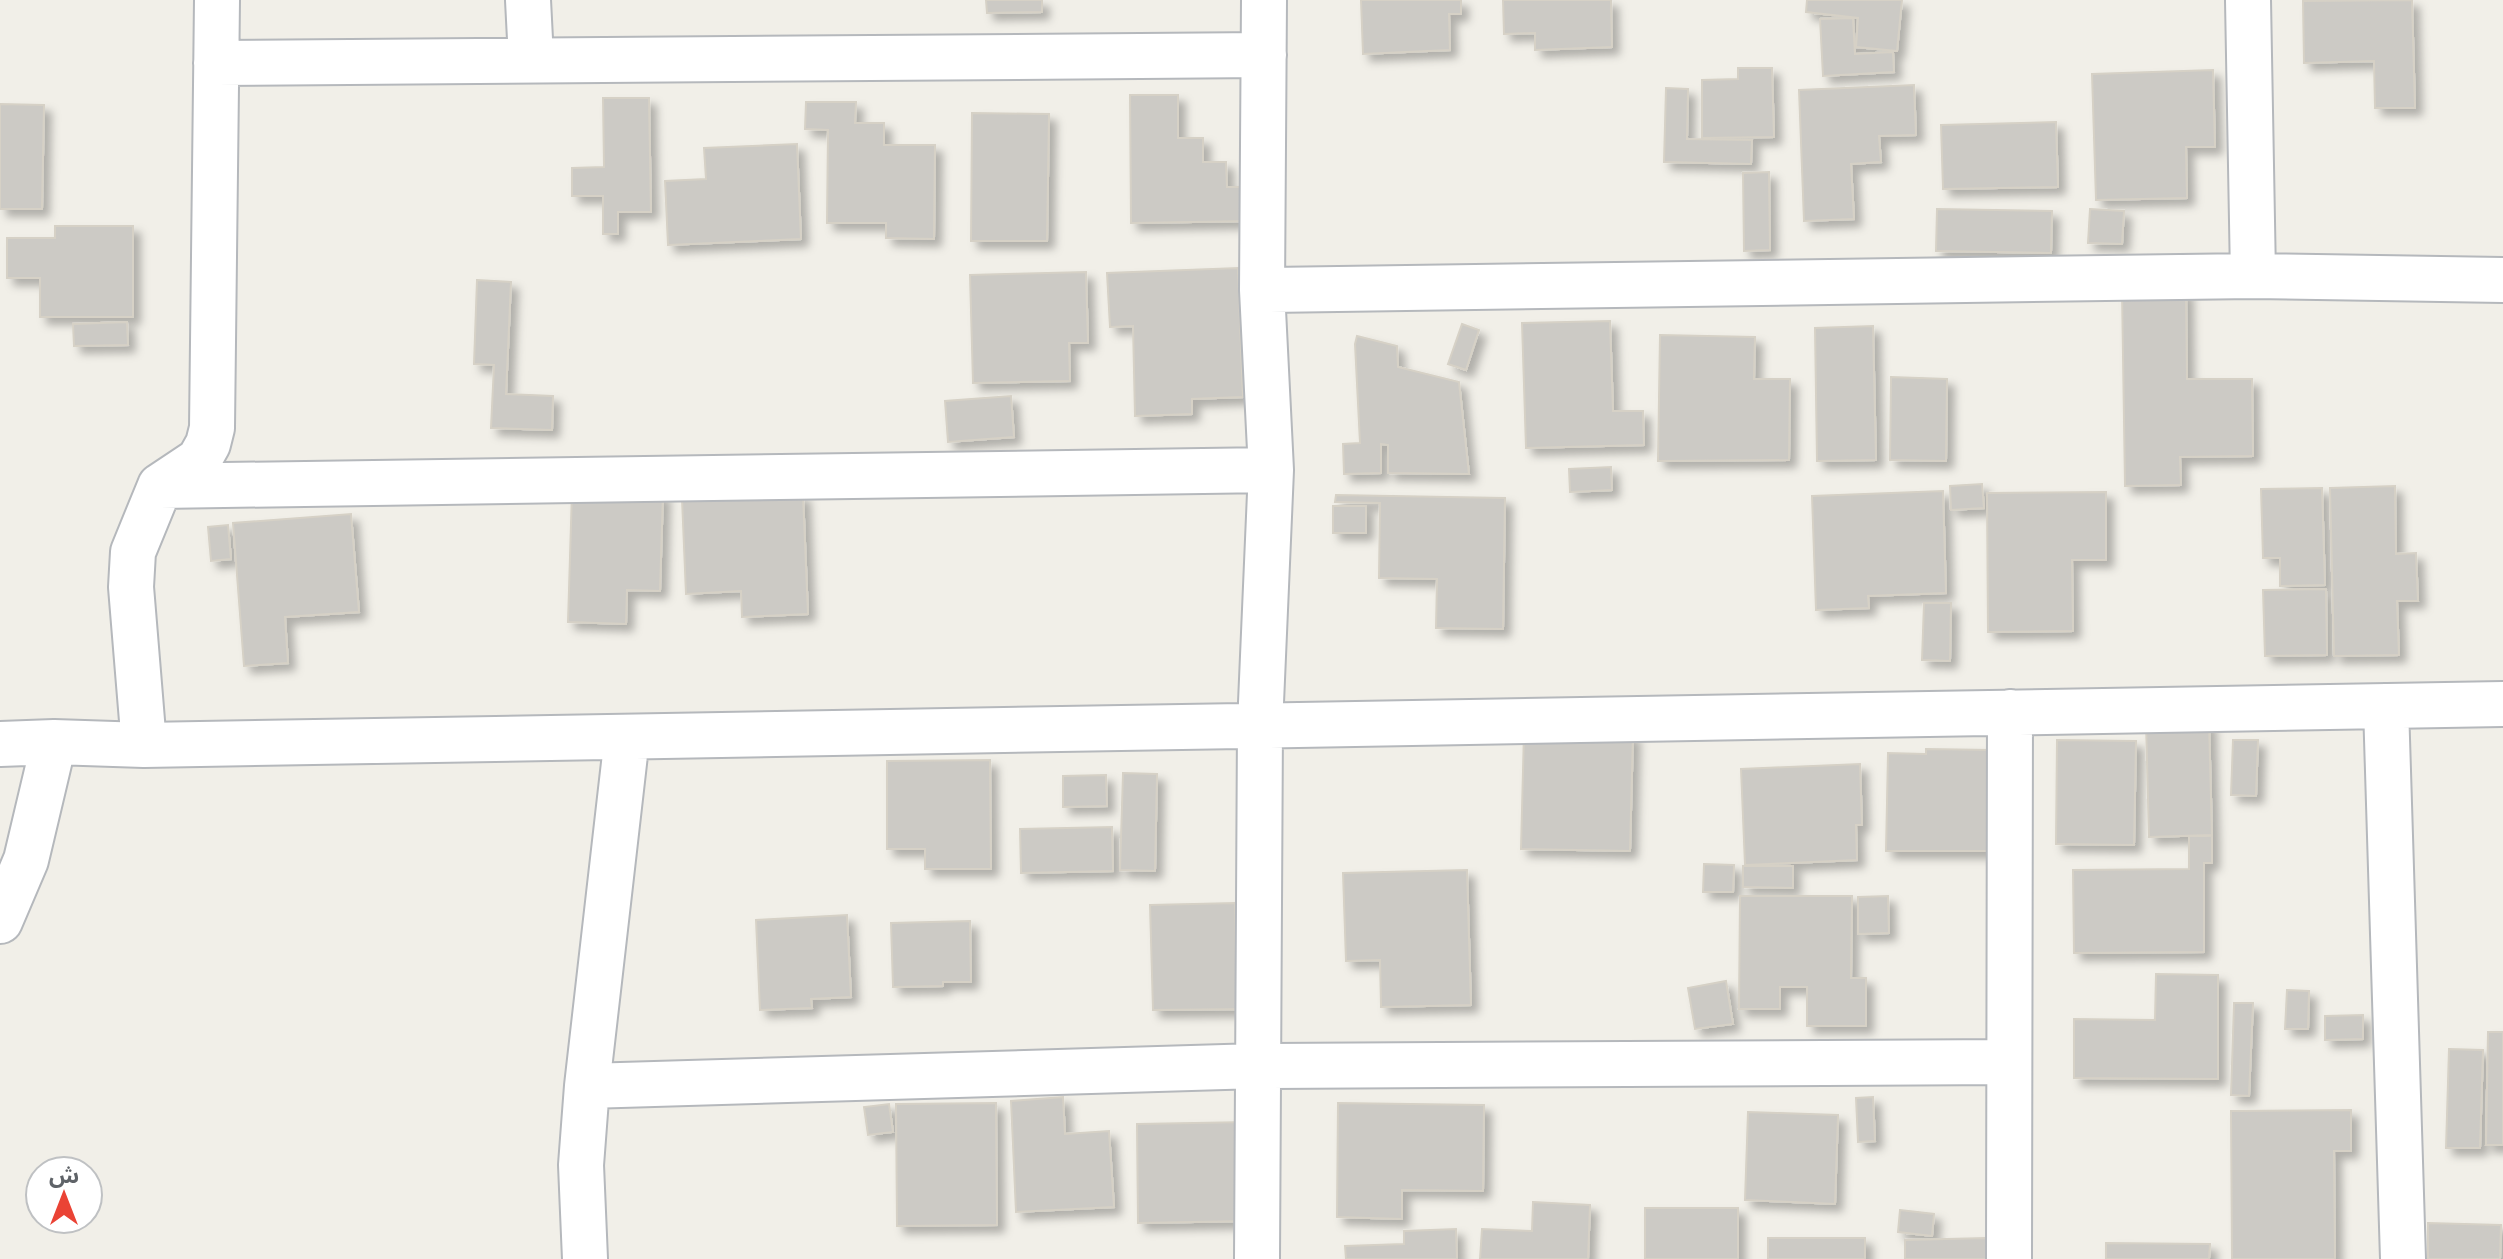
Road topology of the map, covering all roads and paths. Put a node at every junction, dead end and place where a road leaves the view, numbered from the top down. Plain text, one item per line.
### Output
1 (217, 0) edge
2 (528, 0) edge
3 (1264, 0) edge
4 (2248, 0) edge
5 (1264, 55) junction
6 (531, 59) junction
7 (216, 63) junction
8 (2253, 276) junction
9 (2503, 280) edge
10 (1262, 290) junction
11 (1271, 470) junction
12 (160, 486) junction
13 (2503, 704) edge
14 (2386, 706) junction
15 (2010, 712) junction
16 (1260, 726) junction
17 (627, 737) junction
18 (54, 742) junction
19 (0, 744) edge
20 (144, 745) junction
21 (0, 921) edge
22 (2009, 1062) junction
23 (1258, 1066) junction
24 (587, 1086) junction
25 (585, 1259) edge
26 (1257, 1259) edge
27 (2009, 1259) edge
28 (2403, 1259) edge

1 - 7 street
2 - 6 street
3 - 5 street
4 - 8 street
5 - 6 street
5 - 10 street
6 - 7 street
7 - 12 street
8 - 9 street
8 - 10 street
10 - 11 street
11 - 12 street
11 - 16 street
12 - 20 street
13 - 14 street
14 - 15 street
14 - 28 street
15 - 16 street
15 - 22 street
16 - 17 street
16 - 23 street
17 - 20 street
17 - 24 street
18 - 19 street
18 - 20 street
18 - 21 street
22 - 23 street
22 - 27 street
23 - 24 street
23 - 26 street
24 - 25 street

